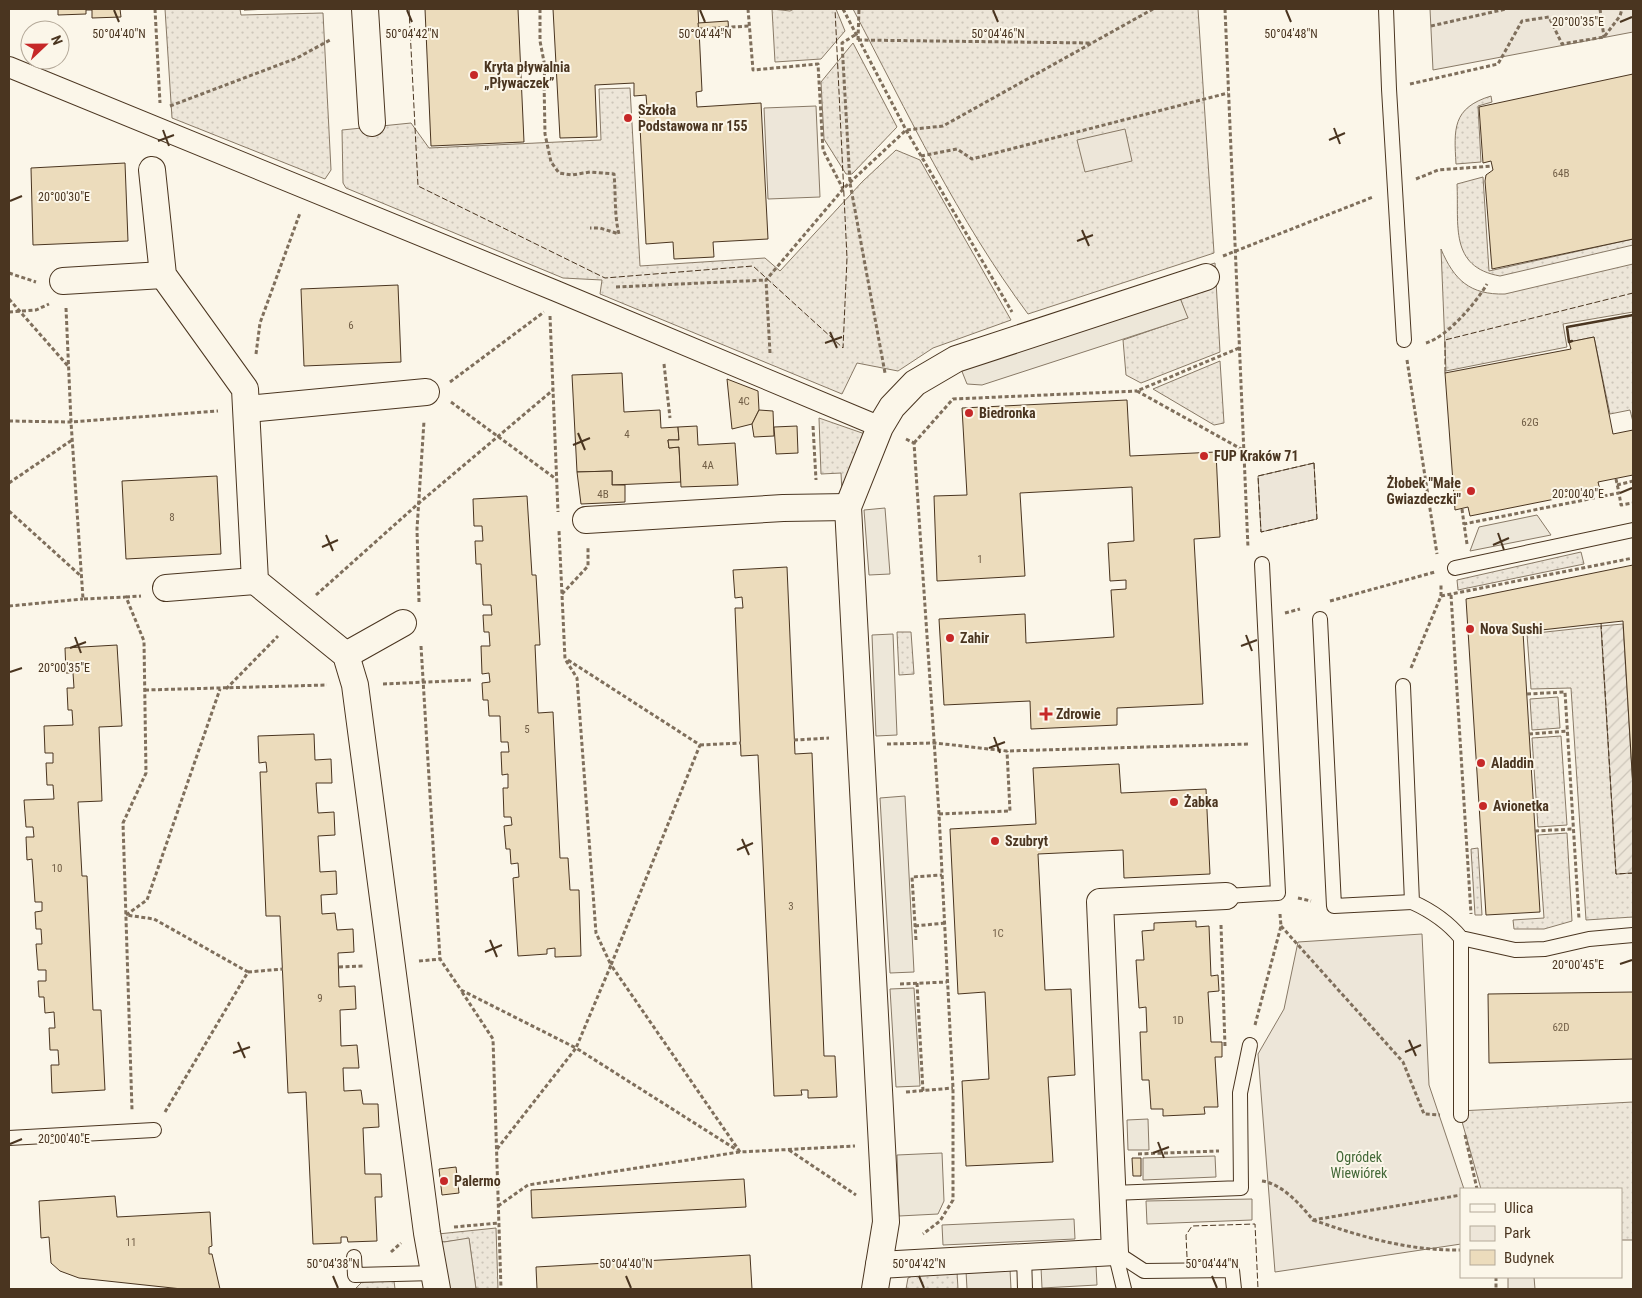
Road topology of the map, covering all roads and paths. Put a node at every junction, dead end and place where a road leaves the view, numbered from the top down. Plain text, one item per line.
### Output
1 (155, 9) edge
2 (365, 9) edge
3 (540, 9) edge
4 (748, 9) edge
5 (843, 9) edge
6 (859, 9) edge
7 (1153, 9) edge
8 (1225, 9) edge
9 (1386, 9) edge
10 (1506, 9) edge
11 (1600, 9) edge
12 (1622, 9) edge
13 (750, 26) junction
14 (1431, 26) dead end
15 (699, 29) dead end
16 (855, 35) junction
17 (1604, 37) junction
18 (330, 40) dead end
19 (858, 40) junction
20 (1092, 43) junction
21 (9, 67) edge
22 (1389, 89) junction
23 (1228, 93) junction
24 (158, 119) junction
25 (372, 123) dead end
26 (906, 130) junction
27 (922, 156) junction
28 (1492, 166) dead end
29 (152, 170) dead end
30 (1438, 170) dead end
31 (850, 183) junction
32 (309, 189) junction
33 (843, 189) junction
34 (590, 228) dead end
35 (163, 275) junction
36 (1206, 277) dead end
37 (766, 280) junction
38 (1487, 284) dead end
39 (606, 288) dead end
40 (64, 289) junction
41 (9, 299) edge
42 (9, 312) edge
43 (19, 312) junction
44 (661, 336) junction
45 (1027, 337) junction
46 (1405, 344) junction
47 (1239, 348) junction
48 (68, 366) junction
49 (886, 378) dead end
50 (772, 383) junction
51 (553, 390) junction
52 (1138, 391) junction
53 (431, 392) junction
54 (811, 398) junction
55 (246, 399) junction
56 (670, 418) dead end
57 (9, 421) edge
58 (71, 422) junction
59 (871, 423) dead end
60 (498, 436) junction
61 (899, 436) dead end
62 (72, 440) junction
63 (914, 443) junction
64 (1243, 450) junction
65 (556, 479) junction
66 (1616, 479) dead end
67 (816, 481) dead end
68 (1633, 481) edge
69 (9, 483) edge
70 (1617, 485) junction
71 (1619, 493) junction
72 (419, 503) junction
73 (1633, 503) edge
74 (848, 507) junction
75 (1462, 509) dead end
76 (9, 511) edge
77 (558, 518) dead end
78 (586, 520) joint
79 (1464, 524) junction
80 (558, 527) dead end
81 (1633, 530) edge
82 (1633, 558) edge
83 (1438, 561) dead end
84 (1262, 564) joint
85 (1471, 564) junction
86 (1456, 568) dead end
87 (1440, 570) dead end
88 (82, 577) junction
89 (1440, 579) dead end
90 (255, 581) junction
91 (166, 588) dead end
92 (562, 594) junction
93 (1451, 595) junction
94 (1441, 596) junction
95 (83, 599) junction
96 (1326, 602) dead end
97 (9, 606) edge
98 (1308, 607) dead end
99 (411, 614) joint
100 (297, 615) junction
101 (1265, 618) junction
102 (1320, 619) dead end
103 (421, 644) dead end
104 (346, 655) junction
105 (565, 659) junction
106 (471, 680) dead end
107 (422, 682) junction
108 (355, 685) junction
109 (1403, 686) joint
110 (220, 689) junction
111 (226, 689) junction
112 (145, 690) junction
113 (1527, 694) dead end
114 (1568, 731) junction
115 (1529, 734) dead end
116 (829, 738) dead end
117 (794, 740) dead end
118 (741, 743) dead end
119 (935, 743) junction
120 (877, 744) dead end
121 (700, 745) junction
122 (1242, 745) dead end
123 (1007, 751) junction
124 (939, 814) junction
125 (1573, 829) junction
126 (1535, 831) dead end
127 (942, 875) junction
128 (1278, 893) junction
129 (1223, 896) junction
130 (1412, 902) junction
131 (1334, 906) junction
132 (126, 915) junction
133 (1471, 916) dead end
134 (945, 924) junction
135 (1579, 924) dead end
136 (915, 926) junction
137 (1633, 934) edge
138 (1461, 938) junction
139 (916, 940) dead end
140 (440, 959) junction
141 (392, 965) junction
142 (612, 965) junction
143 (339, 967) dead end
144 (283, 970) dead end
145 (248, 972) junction
146 (947, 982) junction
147 (917, 983) junction
148 (898, 984) dead end
149 (461, 990) junction
150 (1250, 1045) joint
151 (576, 1048) junction
152 (1226, 1049) dead end
153 (953, 1088) junction
154 (923, 1091) junction
155 (904, 1092) dead end
156 (1461, 1115) junction
157 (154, 1130) joint
158 (132, 1131) junction
159 (9, 1138) edge
160 (861, 1146) dead end
161 (497, 1149) junction
162 (788, 1150) junction
163 (1227, 1151) dead end
164 (740, 1152) junction
165 (1128, 1155) dead end
166 (1260, 1180) dead end
167 (1477, 1188) edge
168 (1112, 1193) junction
169 (1460, 1195) edge
170 (862, 1198) dead end
171 (498, 1206) junction
172 (1313, 1220) junction
173 (499, 1223) junction
174 (427, 1233) junction
175 (919, 1237) dead end
176 (1460, 1250) edge
177 (1115, 1252) junction
178 (1024, 1256) junction
179 (354, 1257) dead end
180 (877, 1277) edge
181 (436, 1281) edge
182 (501, 1289) edge
183 (1025, 1289) edge
184 (1124, 1289) edge
185 (1234, 1289) edge

1 - 24 path
2 - 25 street
3 - 34 path
4 - 13 path
5 - 16 path
6 - 19 path
7 - 20 path
8 - 23 path
9 - 22 lane
10 - 14 path
11 - 17 path
12 - 17 path
13 - 15 path
13 - 33 path
16 - 19 path
16 - 31 path
17 - 22 path
18 - 24 path
19 - 20 path
19 - 26 path
20 - 26 path
21 - 24 street
22 - 46 lane
23 - 27 path
23 - 47 path
24 - 32 street
26 - 27 path
26 - 31 path
27 - 45 path
28 - 30 path
29 - 35 street
31 - 33 path
31 - 49 path
32 - 44 street
32 - 55 path
33 - 37 path
35 - 40 street
35 - 55 street
36 - 45 street
37 - 39 path
37 - 50 path
38 - 46 path
40 - 43 path
40 - 48 path
41 - 43 path
42 - 43 path
43 - 48 path
44 - 50 street
44 - 56 path
45 - 74 street
46 - 83 path
47 - 52 path
47 - 64 path
48 - 58 path
50 - 54 street
51 - 53 path
51 - 60 path
51 - 65 path
52 - 63 path
52 - 64 path
53 - 55 street
53 - 60 path
53 - 72 path
54 - 59 street
54 - 67 path
55 - 58 path
55 - 90 street
57 - 58 path
58 - 62 path
60 - 65 path
60 - 72 path
61 - 63 path
62 - 69 path
62 - 88 path
63 - 119 path
64 - 84 path
65 - 77 path
66 - 70 path
68 - 70 path
70 - 71 path
71 - 73 path
71 - 79 path
72 - 99 path
72 - 100 path
74 - 78 street
74 - 180 street
75 - 79 path
76 - 88 path
78 - 92 path
79 - 85 path
80 - 92 path
81 - 85 lane
82 - 93 path
84 - 101 lane
85 - 86 lane
87 - 96 path
88 - 95 path
89 - 94 path
90 - 91 street
90 - 100 street
92 - 105 path
93 - 94 path
93 - 133 path
94 - 109 path
95 - 97 path
95 - 112 path
98 - 101 path
99 - 104 street
100 - 104 street
100 - 111 path
101 - 128 lane
102 - 131 lane
103 - 107 path
104 - 108 street
105 - 121 path
105 - 142 path
106 - 107 path
107 - 108 path
107 - 140 path
108 - 111 path
108 - 141 street
109 - 130 lane
110 - 111 path
110 - 112 path
110 - 132 path
112 - 132 path
113 - 114 path
114 - 115 path
114 - 125 path
116 - 117 path
118 - 121 path
119 - 120 path
119 - 123 path
119 - 124 path
121 - 142 path
122 - 123 path
123 - 124 path
124 - 127 path
125 - 126 path
125 - 135 path
127 - 134 path
127 - 136 path
128 - 129 lane
128 - 131 path
129 - 152 path
129 - 168 street
130 - 131 lane
130 - 138 lane
132 - 145 path
132 - 158 path
134 - 136 path
134 - 146 path
136 - 139 path
137 - 138 lane
138 - 156 lane
140 - 141 path
140 - 149 path
141 - 143 path
141 - 174 street
142 - 151 path
142 - 164 path
144 - 145 path
145 - 157 path
146 - 147 path
146 - 153 path
147 - 148 path
147 - 154 path
149 - 151 path
149 - 161 path
150 - 156 path
150 - 168 lane
151 - 161 path
151 - 164 path
153 - 154 path
153 - 175 path
154 - 155 path
156 - 167 path
157 - 158 lane
158 - 159 lane
160 - 162 path
161 - 171 path
162 - 164 path
162 - 170 path
163 - 165 path
164 - 171 path
166 - 172 path
168 - 177 street
169 - 172 path
171 - 173 path
172 - 176 path
173 - 174 path
173 - 182 path
174 - 181 street
177 - 178 street
177 - 184 lane
177 - 185 lane
178 - 180 street
178 - 183 lane
179 - 181 lane

